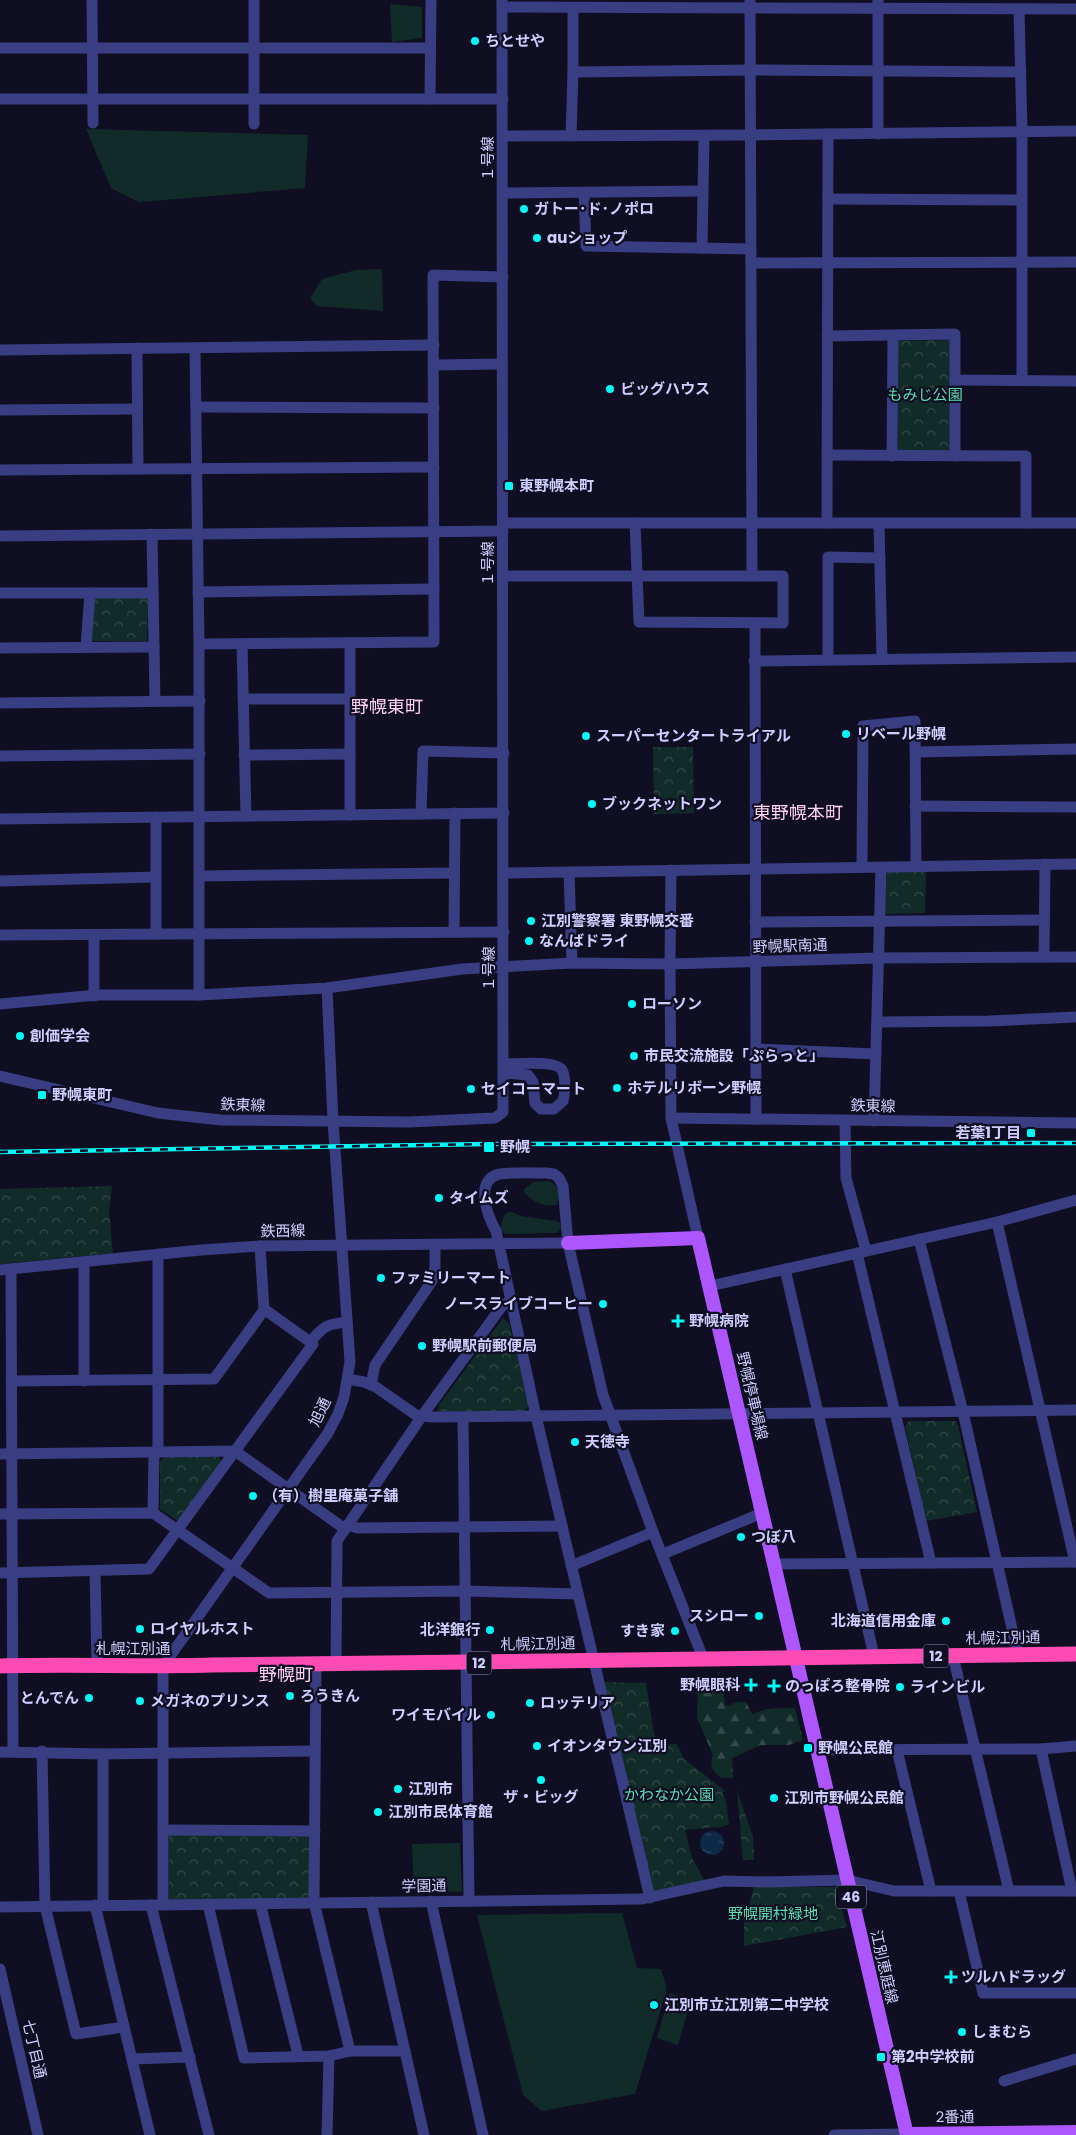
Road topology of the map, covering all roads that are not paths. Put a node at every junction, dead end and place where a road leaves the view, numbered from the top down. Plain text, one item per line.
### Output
1 (92, 0) edge
2 (254, 0) edge
3 (431, 0) edge
4 (502, 4) edge
5 (627, 4) edge
6 (750, 4) edge
7 (878, 4) edge
8 (572, 8) junction
9 (1019, 9) junction
10 (1076, 9) edge
11 (0, 48) edge
12 (93, 48) junction
13 (254, 48) junction
14 (430, 48) junction
15 (750, 70) junction
16 (878, 71) junction
17 (573, 72) junction
18 (1021, 72) junction
19 (0, 99) edge
20 (254, 99) junction
21 (430, 99) junction
22 (503, 99) junction
23 (93, 100) junction
24 (93, 123) dead end
25 (254, 124) dead end
26 (1076, 130) edge
27 (1022, 131) junction
28 (828, 134) junction
29 (878, 134) junction
30 (750, 135) junction
31 (503, 136) junction
32 (571, 136) junction
33 (704, 136) junction
34 (703, 191) junction
35 (503, 193) junction
36 (584, 193) junction
37 (828, 199) junction
38 (1022, 200) junction
39 (702, 248) junction
40 (751, 249) junction
41 (1022, 262) junction
42 (1076, 262) edge
43 (751, 263) junction
44 (827, 263) junction
45 (503, 277) junction
46 (893, 335) junction
47 (827, 336) junction
48 (434, 345) junction
49 (137, 348) junction
50 (196, 348) junction
51 (0, 350) edge
52 (434, 364) junction
53 (501, 364) junction
54 (955, 380) junction
55 (1022, 380) junction
56 (1076, 381) edge
57 (196, 407) junction
58 (434, 408) junction
59 (137, 409) junction
60 (0, 410) edge
61 (827, 455) junction
62 (892, 456) junction
63 (955, 456) junction
64 (434, 467) junction
65 (196, 468) junction
66 (138, 469) junction
67 (0, 470) edge
68 (635, 523) junction
69 (753, 523) junction
70 (827, 523) junction
71 (879, 523) junction
72 (1026, 523) junction
73 (1076, 523) edge
74 (503, 527) junction
75 (434, 532) junction
76 (152, 534) junction
77 (197, 534) junction
78 (0, 536) edge
79 (880, 558) junction
80 (504, 576) junction
81 (637, 576) junction
82 (752, 576) junction
83 (434, 589) junction
84 (198, 592) junction
85 (0, 593) edge
86 (90, 593) junction
87 (153, 593) junction
88 (755, 623) junction
89 (350, 643) junction
90 (199, 644) junction
91 (242, 644) junction
92 (86, 647) junction
93 (154, 647) junction
94 (0, 648) edge
95 (1076, 657) edge
96 (882, 659) junction
97 (828, 660) junction
98 (754, 661) junction
99 (243, 699) junction
100 (350, 699) junction
101 (200, 701) junction
102 (155, 702) junction
103 (0, 703) edge
104 (1076, 749) edge
105 (915, 752) junction
106 (504, 753) junction
107 (200, 754) junction
108 (350, 754) junction
109 (244, 755) junction
110 (0, 756) edge
111 (915, 806) junction
112 (1076, 807) edge
113 (455, 813) junction
114 (504, 813) junction
115 (421, 814) junction
116 (350, 815) junction
117 (246, 816) junction
118 (200, 817) junction
119 (156, 818) junction
120 (0, 819) edge
121 (1045, 864) junction
122 (1076, 864) edge
123 (916, 866) junction
124 (862, 867) junction
125 (881, 867) junction
126 (754, 869) junction
127 (671, 870) junction
128 (569, 872) junction
129 (454, 873) junction
130 (504, 873) junction
131 (200, 876) junction
132 (156, 877) junction
133 (0, 881) edge
134 (879, 920) junction
135 (1044, 920) junction
136 (756, 922) junction
137 (454, 932) junction
138 (504, 932) junction
139 (156, 934) junction
140 (200, 934) junction
141 (0, 935) edge
142 (94, 935) junction
143 (1044, 957) junction
144 (1076, 957) edge
145 (878, 958) junction
146 (756, 962) junction
147 (572, 963) junction
148 (670, 964) junction
149 (504, 967) junction
150 (327, 988) junction
151 (200, 995) junction
152 (94, 996) junction
153 (0, 1004) edge
154 (1076, 1017) edge
155 (877, 1022) junction
156 (756, 1049) junction
157 (876, 1054) junction
158 (504, 1069) junction
159 (0, 1076) edge
160 (670, 1118) junction
161 (490, 1119) joint
162 (756, 1119) junction
163 (845, 1120) junction
164 (874, 1121) junction
165 (333, 1122) junction
166 (1076, 1123) edge
167 (1076, 1200) edge
168 (997, 1222) junction
169 (698, 1238) junction
170 (919, 1238) junction
171 (498, 1243) junction
172 (568, 1243) junction
173 (435, 1244) junction
174 (341, 1245) junction
175 (260, 1246) junction
176 (861, 1252) junction
177 (158, 1254) junction
178 (84, 1262) junction
179 (785, 1269) junction
180 (5, 1270) edge
181 (710, 1286) junction
182 (510, 1301) junction
183 (264, 1309) junction
184 (347, 1322) junction
185 (310, 1342) junction
186 (6, 1344) edge
187 (348, 1379) junction
188 (158, 1380) junction
189 (11, 1381) junction
190 (84, 1381) junction
191 (371, 1385) junction
192 (1076, 1410) edge
193 (1039, 1411) junction
194 (897, 1412) junction
195 (963, 1412) junction
196 (819, 1413) junction
197 (739, 1414) junction
198 (422, 1416) junction
199 (536, 1416) junction
200 (612, 1416) junction
201 (463, 1417) junction
202 (235, 1451) junction
203 (156, 1452) junction
204 (6, 1454) edge
205 (288, 1487) junction
206 (153, 1513) junction
207 (762, 1513) junction
208 (0, 1514) edge
209 (12, 1514) junction
210 (562, 1526) junction
211 (346, 1527) junction
212 (464, 1527) junction
213 (178, 1530) junction
214 (653, 1532) junction
215 (663, 1554) junction
216 (998, 1562) junction
217 (1075, 1562) edge
218 (853, 1563) junction
219 (931, 1563) junction
220 (773, 1564) junction
221 (571, 1566) junction
222 (231, 1568) junction
223 (95, 1571) junction
224 (0, 1573) edge
225 (13, 1573) junction
226 (466, 1591) junction
227 (336, 1592) junction
228 (578, 1594) junction
229 (1076, 1654) edge
230 (1018, 1655) junction
231 (874, 1656) junction
232 (953, 1656) junction
233 (703, 1658) junction
234 (593, 1660) junction
235 (796, 1660) junction
236 (467, 1662) junction
237 (316, 1664) junction
238 (336, 1664) junction
239 (7, 1666) edge
240 (97, 1666) junction
241 (163, 1666) junction
242 (1076, 1746) edge
243 (976, 1749) junction
244 (1041, 1749) junction
245 (816, 1750) junction
246 (897, 1750) junction
247 (42, 1751) junction
248 (315, 1751) junction
249 (0, 1752) edge
250 (14, 1752) junction
251 (103, 1754) junction
252 (162, 1754) junction
253 (163, 1830) junction
254 (315, 1831) junction
255 (847, 1880) junction
256 (1074, 1890) edge
257 (931, 1891) junction
258 (959, 1891) junction
259 (1009, 1891) junction
260 (650, 1898) junction
261 (432, 1901) junction
262 (470, 1901) junction
263 (314, 1902) junction
264 (370, 1902) junction
265 (260, 1903) junction
266 (208, 1904) junction
267 (99, 1905) junction
268 (151, 1905) junction
269 (163, 1905) junction
270 (45, 1906) junction
271 (0, 1907) edge
272 (0, 1969) edge
273 (1076, 1992) edge
274 (124, 2027) junction
275 (405, 2050) junction
276 (350, 2051) junction
277 (298, 2055) junction
278 (329, 2056) junction
279 (190, 2057) junction
280 (1076, 2059) edge
281 (132, 2060) junction
282 (1004, 2082) dead end
283 (1076, 2132) edge
284 (1015, 2134) edge
285 (38, 2135) edge
286 (150, 2135) edge
287 (208, 2135) edge
288 (327, 2135) edge
289 (424, 2135) edge
290 (483, 2135) edge
291 (834, 2135) edge
292 (907, 2135) edge

1 - 12 street
2 - 13 street
3 - 14 street
4 - 8 street
4 - 22 street, １号線
5 - 6 street
5 - 8 street
6 - 7 street
6 - 15 street
7 - 9 street
7 - 16 street
8 - 17 street
9 - 10 street
9 - 18 street
11 - 12 street
12 - 13 street
12 - 23 street
13 - 14 street
13 - 20 street
14 - 21 street
15 - 16 street
15 - 17 street
15 - 30 street
16 - 18 street
16 - 29 street
17 - 32 street
18 - 27 street
19 - 23 street
20 - 21 street
20 - 23 street
20 - 25 street
21 - 22 street
22 - 31 street, １号線
23 - 24 street
26 - 27 street
27 - 29 street
27 - 38 street
28 - 29 street
28 - 30 street
28 - 37 street
30 - 33 street
30 - 40 street
31 - 32 street
31 - 35 street, １号線
32 - 33 street
33 - 34 street
34 - 36 street
34 - 39 street
35 - 36 street
35 - 45 street, １号線
36 - 39 street
37 - 38 street
37 - 44 street
38 - 41 street
39 - 40 street
40 - 43 street
41 - 42 street
41 - 44 street
41 - 55 street
43 - 44 street
43 - 69 street
44 - 47 street
45 - 48 street
45 - 53 street, １号線
46 - 47 street
46 - 54 street
46 - 62 street
47 - 61 street
48 - 50 street
48 - 52 street
49 - 50 street
49 - 51 street
49 - 59 street
50 - 57 street
52 - 53 street
52 - 58 street
53 - 74 street, １号線
54 - 55 street
54 - 63 street
55 - 56 street
57 - 58 street
57 - 65 street
58 - 64 street
59 - 60 street
59 - 66 street
61 - 62 street
61 - 70 street
62 - 63 street
63 - 72 street
64 - 65 street
64 - 75 street
65 - 66 street
65 - 77 street
66 - 67 street
68 - 69 street
68 - 74 street
68 - 81 street
69 - 70 street
69 - 82 street
70 - 71 street
71 - 72 street
71 - 79 street
72 - 73 street
74 - 75 street
74 - 80 street, １号線
75 - 77 street
75 - 83 street
76 - 77 street
76 - 78 street
76 - 87 street
77 - 84 street
79 - 96 street
79 - 97 street
80 - 81 street
80 - 106 street, １号線
81 - 82 street
81 - 88 street
82 - 88 street
83 - 84 street
83 - 89 street
84 - 90 street
85 - 86 street
86 - 87 street
86 - 92 street
87 - 93 street
88 - 98 street
89 - 91 street
89 - 100 street
90 - 91 street
90 - 101 street
91 - 99 street
92 - 93 street
92 - 94 street
93 - 102 street
95 - 96 street
96 - 97 street
97 - 98 street
98 - 126 street
99 - 100 street
99 - 109 street
100 - 108 street
101 - 102 street
101 - 107 street
102 - 103 street
104 - 105 street
105 - 111 street
105 - 124 street
106 - 114 street, １号線
106 - 115 street
107 - 110 street
107 - 118 street
108 - 109 street
108 - 116 street
109 - 117 street
111 - 112 street
111 - 123 street
113 - 114 street
113 - 115 street
113 - 129 street
114 - 130 street, １号線
115 - 116 street
116 - 117 street
117 - 118 street
118 - 119 street
118 - 131 street
119 - 120 street
119 - 132 street
121 - 122 street
121 - 123 street
121 - 135 street
123 - 125 street
124 - 125 street
124 - 126 street
125 - 134 street
126 - 127 street
126 - 136 street
127 - 128 street
127 - 148 street
128 - 130 street
128 - 147 street
129 - 131 street
129 - 137 street
130 - 138 street, １号線
131 - 140 street
132 - 133 street
132 - 139 street
134 - 135 street
134 - 136 street
134 - 145 street
135 - 143 street
136 - 146 street
137 - 138 street
137 - 140 street
138 - 149 street, １号線
139 - 140 street
139 - 142 street
140 - 151 street
141 - 142 street
142 - 152 street
143 - 144 street, 野幌駅南通
143 - 145 street, 野幌駅南通
145 - 146 street, 野幌駅南通
145 - 155 street
146 - 148 street, 野幌駅南通
146 - 156 street
147 - 148 street, 野幌駅南通
147 - 149 street, 野幌駅南通
148 - 160 street
149 - 150 street, 野幌駅南通
149 - 158 street, １号線
150 - 151 street, 野幌駅南通
150 - 165 street, 旭通
151 - 152 street, 野幌駅南通
152 - 153 street, 野幌駅南通
154 - 155 street
155 - 157 street
156 - 157 street
156 - 162 street
157 - 164 street
158 - 158 street
158 - 161 street, １号線
159 - 165 street, 鉄東線
160 - 162 street, 鉄東線
160 - 169 street
161 - 165 street, 鉄東線
162 - 163 street, 鉄東線
163 - 164 street, 鉄東線
163 - 176 street
164 - 166 street, 鉄東線
165 - 174 street, 旭通
167 - 168 street
168 - 170 street
168 - 193 street
169 - 172 main road
169 - 181 main road, 野幌停車場線
170 - 176 street
170 - 195 street
171 - 172 street, 鉄西線
171 - 172 street
171 - 173 street, 鉄西線
171 - 182 street
172 - 200 street
173 - 174 street, 鉄西線
173 - 191 street
174 - 175 street, 鉄西線
174 - 184 street, 旭通
175 - 177 street, 鉄西線
175 - 183 street
176 - 179 street
176 - 194 street
177 - 178 street, 鉄西線
177 - 188 street
178 - 180 street, 鉄西線
178 - 190 street
179 - 181 street
179 - 196 street
180 - 186 street
181 - 197 main road, 野幌停車場線
182 - 198 street
182 - 199 street
183 - 185 street
183 - 188 street
184 - 185 street
184 - 187 street, 旭通
185 - 202 street
186 - 189 street
187 - 191 street
187 - 205 street, 旭通
188 - 190 street
188 - 203 street
189 - 190 street
189 - 204 street
191 - 198 street
192 - 193 street
193 - 195 street
193 - 217 street
194 - 195 street
194 - 196 street
194 - 219 street
195 - 216 street
196 - 197 street
196 - 218 street
197 - 200 street
197 - 207 main road, 野幌停車場線
198 - 201 street
198 - 211 street
199 - 200 street
199 - 201 street
199 - 210 street
200 - 214 street
201 - 212 street
202 - 203 street
202 - 205 street
202 - 213 street
203 - 204 street
203 - 206 street
204 - 209 street
205 - 211 street
205 - 222 street, 旭通
206 - 209 street
206 - 213 street
207 - 215 street
207 - 220 main road, 野幌停車場線
208 - 209 street
209 - 225 street
210 - 212 street
210 - 221 street
211 - 212 street
211 - 227 street
212 - 226 street
213 - 222 street
213 - 223 street
214 - 215 street
214 - 221 street
215 - 233 street
216 - 217 street
216 - 219 street
216 - 230 street
218 - 219 street
218 - 220 street
218 - 231 street
220 - 235 main road, 野幌停車場線
221 - 228 street
222 - 227 street
222 - 241 street, 旭通
223 - 225 street
223 - 240 street
224 - 225 street
225 - 239 street
226 - 227 street
226 - 228 street
226 - 236 street
227 - 238 street
228 - 234 street
229 - 230 highway, 札幌江別通 / 12
230 - 232 highway, 札幌江別通 / 12
231 - 232 highway, 札幌江別通 / 12
231 - 235 highway, 札幌江別通 / 12
232 - 243 street
233 - 234 highway, 札幌江別通 / 12
233 - 235 highway, 札幌江別通 / 12
234 - 236 highway, 札幌江別通 / 12
234 - 260 street
235 - 245 main road, 江別恵庭線 / 46
236 - 238 highway, 札幌江別通 / 12
236 - 262 street
237 - 238 highway, 札幌江別通 / 12
237 - 241 highway, 札幌江別通 / 12
237 - 248 street
239 - 240 highway, 札幌江別通 / 12
239 - 250 street
240 - 241 highway, 札幌江別通 / 12
241 - 252 street
242 - 244 street
243 - 244 street
243 - 246 street
243 - 259 street
244 - 256 street
245 - 246 street
245 - 255 main road, 江別恵庭線 / 46
246 - 257 street
247 - 250 street
247 - 251 street
247 - 270 street
248 - 252 street
248 - 254 street
249 - 250 street
251 - 252 street
251 - 267 street
252 - 253 street
253 - 254 street
253 - 269 street
254 - 263 street
255 - 257 street, 学園通
255 - 260 street, 学園通
255 - 292 main road, 江別恵庭線 / 46
256 - 259 street, 学園通
257 - 258 street, 学園通
258 - 259 street, 学園通
258 - 273 street
260 - 262 street, 学園通
261 - 262 street, 学園通
261 - 264 street, 学園通
261 - 290 street
263 - 264 street, 学園通
263 - 265 street, 学園通
263 - 276 street
264 - 275 street
265 - 266 street, 学園通
265 - 277 street
266 - 269 street, 学園通
266 - 277 street
267 - 268 street, 学園通
267 - 270 street, 学園通
267 - 274 street
268 - 269 street, 学園通
268 - 279 street
270 - 271 street, 学園通
270 - 274 street
272 - 285 street, 七丁目通
274 - 281 street
275 - 276 street
275 - 289 street
276 - 278 street
277 - 278 street
278 - 288 street
279 - 281 street
279 - 287 street
280 - 282 street
281 - 286 street
283 - 284 main road, 2番通
284 - 292 main road, 2番通
291 - 292 street, 2番通

